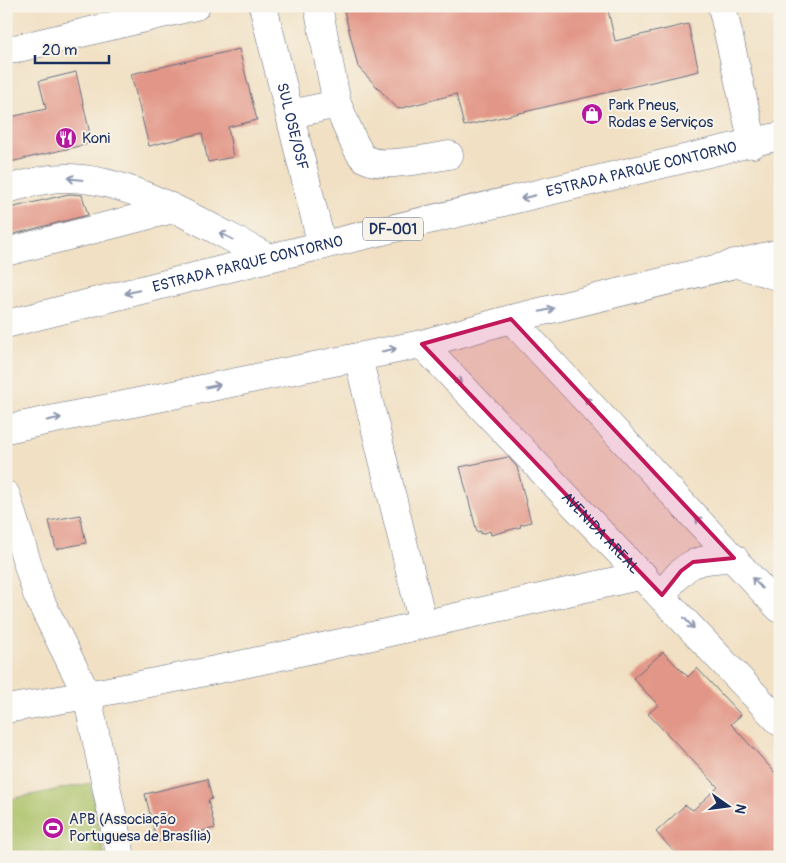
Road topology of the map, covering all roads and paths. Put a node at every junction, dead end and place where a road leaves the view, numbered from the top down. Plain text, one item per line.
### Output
1 (196, 6) edge
2 (263, 6) edge
3 (318, 6) edge
4 (722, 6) edge
5 (6, 51) edge
6 (337, 104) junction
7 (291, 114) junction
8 (780, 136) edge
9 (752, 144) junction
10 (448, 155) dead end
11 (6, 189) edge
12 (173, 209) junction
13 (322, 246) junction
14 (6, 252) edge
15 (780, 253) edge
16 (269, 258) junction
17 (734, 264) junction
18 (780, 277) edge
19 (511, 319) junction
20 (6, 324) edge
21 (422, 344) junction
22 (358, 357) junction
23 (13, 425) edge
24 (6, 495) edge
25 (734, 558) junction
26 (643, 575) junction
27 (662, 595) junction
28 (780, 609) edge
29 (423, 624) junction
30 (87, 695) junction
31 (6, 709) edge
32 (780, 722) edge
33 (121, 857) edge

1 - 5 main road
2 - 7 main road, SUL OSE/OSF
3 - 6 main road
4 - 9 main road
6 - 7 main road
6 - 10 main road
7 - 13 main road, SUL OSE/OSF
8 - 9 main road, ESTRADA PARQUE CONTORNO / DF-001
9 -> 13 main road, ESTRADA PARQUE CONTORNO / DF-001
12 -> 11 main road
12 - 14 main road
16 -> 12 main road
13 - 16 main road, ESTRADA PARQUE CONTORNO / DF-001
15 - 17 main road
16 -> 20 main road, ESTRADA PARQUE CONTORNO / DF-001
17 - 18 main road
19 -> 17 main road
19 - 21 main road
25 -> 19 main road
22 -> 21 main road
21 -> 26 main road, AVENIDA AREAL
23 -> 22 main road
22 - 29 main road
24 - 30 main road
25 - 27 main road
28 -> 25 main road
26 - 27 main road, AVENIDA AREAL
26 - 29 main road
27 -> 32 main road, AVENIDA AREAL
29 - 30 main road
30 - 31 main road
30 - 33 main road

